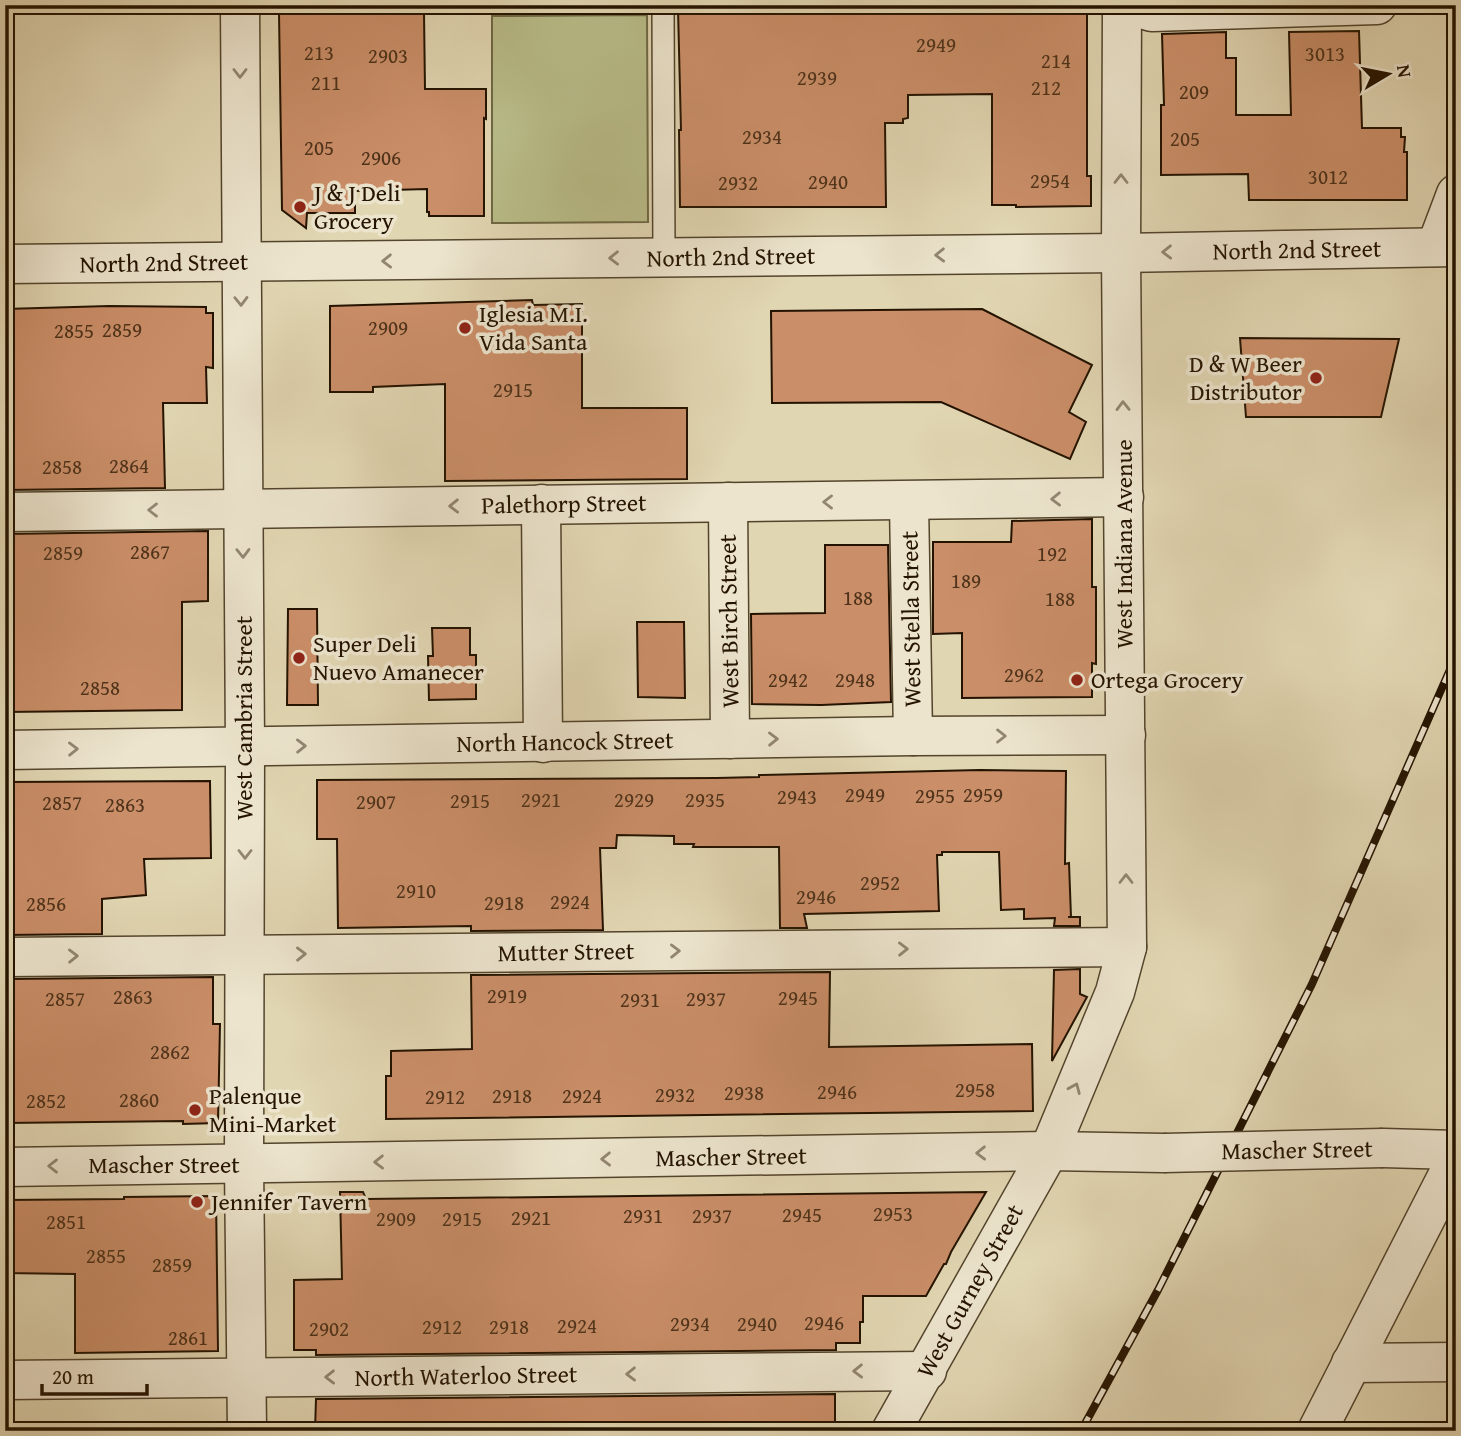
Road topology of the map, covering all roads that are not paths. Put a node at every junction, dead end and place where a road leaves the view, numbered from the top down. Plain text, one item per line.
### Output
1 (240, 5) edge
2 (663, 5) edge
3 (1122, 5) edge
4 (1128, 5) edge
5 (1377, 5) edge
6 (1456, 194) edge
7 (1446, 247) edge
8 (1121, 253) junction
9 (664, 258) junction
10 (240, 262) junction
11 (5, 264) edge
12 (1124, 497) junction
13 (727, 502) junction
14 (909, 502) junction
15 (541, 504) junction
16 (243, 510) junction
17 (5, 512) edge
18 (1125, 735) junction
19 (914, 736) junction
20 (730, 739) junction
21 (543, 743) junction
22 (246, 747) junction
23 (5, 750) edge
24 (1127, 947) junction
25 (244, 955) junction
26 (5, 957) edge
27 (1456, 1150) edge
28 (1049, 1151) junction
29 (1456, 1159) edge
30 (244, 1165) junction
31 (5, 1167) edge
32 (1456, 1362) edge
33 (1351, 1363) junction
34 (927, 1371) junction
35 (247, 1378) junction
36 (5, 1380) edge
37 (247, 1431) edge
38 (891, 1431) edge
39 (1317, 1431) edge

1 -> 10 street, West Cambria Street
2 - 9 lane
8 -> 3 street, West Indiana Avenue
4 - 5 street
6 - 7 street
7 -> 8 street, North 2nd Street
8 -> 9 street, North 2nd Street
12 -> 8 street, West Indiana Avenue
9 -> 10 street, North 2nd Street
10 - 11 street, North 2nd Street
10 -> 16 street, West Cambria Street
12 -> 14 street, Palethorp Street
12 - 18 street, West Indiana Avenue
14 -> 13 street, Palethorp Street
13 - 15 street, Palethorp Street
13 - 20 street, West Birch Street
14 - 19 street, West Stella Street
15 -> 16 street, Palethorp Street
15 - 21 street
16 -> 17 street, Palethorp Street
16 -> 22 street, West Cambria Street
19 -> 18 street, North Hancock Street
24 -> 18 street, West Indiana Avenue
20 -> 19 street, North Hancock Street
20 - 21 street, North Hancock Street
22 -> 21 street, North Hancock Street
23 -> 22 street, North Hancock Street
22 -> 25 street, West Cambria Street
25 -> 24 street, Mutter Street
28 -> 24 street, West Indiana Avenue
26 -> 25 street, Mutter Street
25 - 30 street, West Cambria Street
27 - 28 street, Mascher Street, bridge
28 -> 30 street, Mascher Street
28 - 34 street, West Gurney Street
29 - 33 street
30 -> 31 street, Mascher Street
30 - 35 street, West Cambria Street
32 - 33 street
33 - 39 street
34 -> 35 street, North Waterloo Street
34 - 38 street, West Gurney Street
35 - 36 street, North Waterloo Street
35 - 37 street, West Cambria Street

